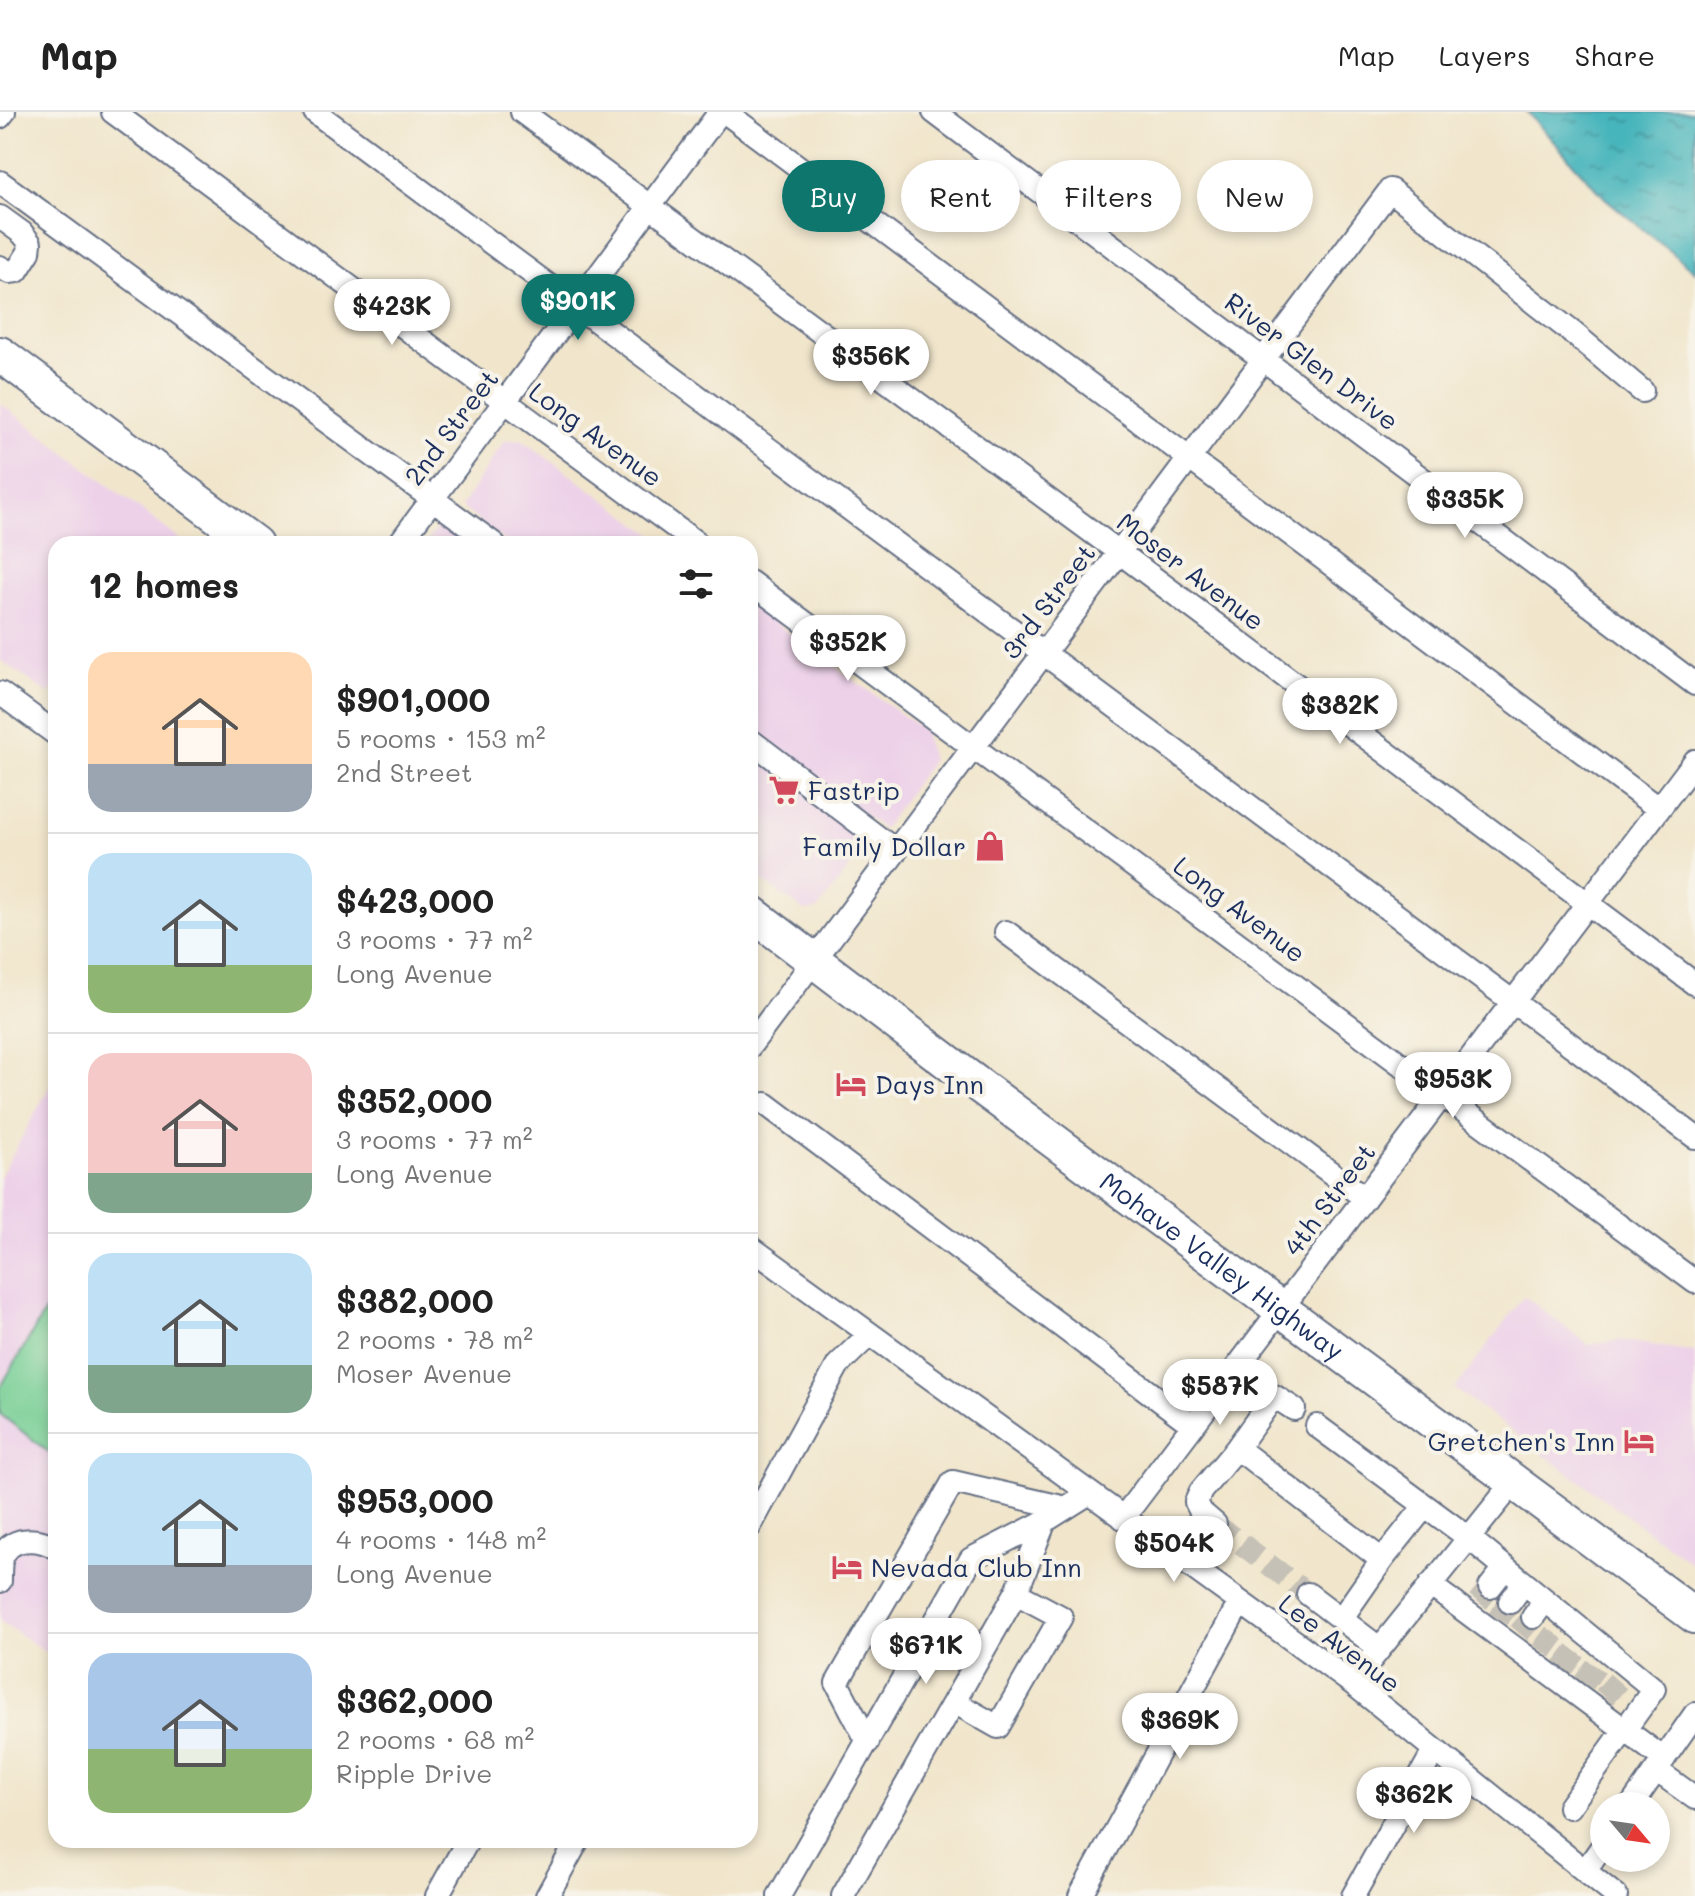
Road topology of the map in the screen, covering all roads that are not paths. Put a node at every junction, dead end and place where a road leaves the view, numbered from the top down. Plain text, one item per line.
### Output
1 (4, 112) edge
2 (113, 112) edge
3 (315, 112) edge
4 (522, 112) edge
5 (722, 112) edge
6 (934, 112) edge
7 (0, 117) edge
8 (0, 182) edge
9 (650, 206) junction
10 (0, 217) edge
11 (0, 267) edge
12 (576, 305) junction
13 (0, 354) edge
14 (1263, 360) junction
15 (1642, 391) dead end
16 (505, 402) junction
17 (1190, 458) junction
18 (433, 498) junction
19 (244, 536) edge
20 (405, 536) edge
21 (483, 536) edge
22 (687, 536) edge
23 (1119, 552) junction
24 (758, 588) edge
25 (1043, 654) junction
26 (1695, 684) edge
27 (0, 693) edge
28 (48, 728) edge
29 (758, 746) edge
30 (974, 747) junction
31 (1695, 761) edge
32 (1659, 809) junction
33 (896, 851) junction
34 (1588, 903) junction
35 (758, 918) edge
36 (1006, 932) dead end
37 (814, 960) junction
38 (1695, 984) edge
39 (1513, 1002) junction
40 (758, 1035) edge
41 (1443, 1094) junction
42 (766, 1104) dead end
43 (1695, 1137) edge
44 (1365, 1198) junction
45 (758, 1253) edge
46 (1695, 1282) edge
47 (1281, 1309) junction
48 (870, 1334) junction
49 (1294, 1409) dead end
50 (1193, 1425) junction
51 (1317, 1426) dead end
52 (1237, 1448) junction
53 (1514, 1482) junction
54 (1088, 1494) junction
55 (1425, 1506) junction
56 (1066, 1508) junction
57 (758, 1511) edge
58 (1123, 1518) junction
59 (1045, 1521) junction
60 (1215, 1524) tunnel mouth
61 (1469, 1538) junction
62 (48, 1543) edge
63 (1382, 1560) junction
64 (1505, 1568) junction
65 (0, 1581) edge
66 (1524, 1583) junction
67 (1430, 1585) junction
68 (1016, 1593) junction
69 (1308, 1594) tunnel mouth
70 (1479, 1601) junction
71 (1239, 1604) junction
72 (1695, 1616) edge
73 (1499, 1617) junction
74 (1341, 1619) junction
75 (1527, 1624) junction
76 (1549, 1641) junction
77 (1379, 1648) junction
78 (1571, 1658) junction
79 (1591, 1673) junction
80 (1352, 1683) junction
81 (1611, 1688) junction
82 (954, 1702) junction
83 (1695, 1714) edge
84 (1625, 1730) junction
85 (868, 1742) junction
86 (1434, 1751) junction
87 (1660, 1764) junction
88 (1641, 1792) edge
89 (1695, 1798) edge
90 (1569, 1807) dead end
91 (464, 1848) edge
92 (574, 1848) edge
93 (1590, 1864) edge
94 (1585, 1871) junction
95 (1608, 1894) edge
96 (437, 1896) edge
97 (547, 1896) edge
98 (779, 1896) edge
99 (843, 1896) edge
100 (1080, 1896) edge
101 (1353, 1896) edge

1 - 7 street
2 - 16 street, Long Avenue
3 - 12 street
4 - 9 street, Moser Avenue
5 - 9 street, 2nd Street
5 - 17 street
6 - 14 street, River Glen Drive
8 - 18 street
9 - 12 street, 2nd Street
9 - 23 street, Moser Avenue
10 - 11 street
12 - 16 street, 2nd Street
12 - 25 street
13 - 19 highway
14 - 15 street, 3rd Street
14 - 17 street, 3rd Street
14 - 26 street, River Glen Drive
16 - 18 street, 2nd Street
16 - 22 street, Long Avenue
17 - 23 street, 3rd Street
17 - 32 street
18 - 20 street, 2nd Street
18 - 21 street
23 - 25 street, 3rd Street
23 - 34 street, Moser Avenue
24 - 30 street, Long Avenue
25 - 30 street, 3rd Street
25 - 39 street
27 - 28 street
29 - 33 street
30 - 33 street, 3rd Street
30 - 41 street, Long Avenue
31 - 32 street, 4th Street
32 - 34 street, 4th Street
33 - 37 street, 3rd Street
34 - 38 street, Moser Avenue
34 - 39 street, 4th Street
35 - 37 highway, Mohave Valley Highway
36 - 44 street
37 - 40 street, 3rd Street
37 - 47 highway, Mohave Valley Highway
39 - 41 street, 4th Street
39 - 43 street
41 - 44 street, 4th Street
41 - 46 street, Long Avenue
42 - 50 street
44 - 47 street, 4th Street
45 - 48 street, Lee Avenue
47 - 50 street, 4th Street
47 - 53 highway, Mohave Valley Highway
48 - 54 street, Lee Avenue
48 - 57 street
49 - 52 street
50 - 58 street, 4th Street
51 - 55 street
52 - 60 street
52 - 63 street
53 - 61 street
53 - 72 highway, Mohave Valley Highway
54 - 56 street
54 - 58 street, Lee Avenue
55 - 61 street
55 - 63 street
56 - 59 street
56 - 85 street
58 - 71 street, Lee Avenue
59 - 68 street
59 - 85 street
61 - 64 street
61 - 67 street
62 - 65 street
63 - 74 street
64 - 66 street
64 - 70 street
66 - 73 street
66 - 75 street
67 - 70 street
67 - 77 street
68 - 82 street
68 - 82 street
69 - 74 street
70 - 73 street
71 - 80 street, Lee Avenue
71 - 100 street
73 - 75 street
74 - 77 street
75 - 76 street
75 - 76 street
76 - 78 street
76 - 78 street
77 - 80 street
78 - 79 street
78 - 79 street
79 - 81 street
79 - 81 street
80 - 86 street, Lee Avenue
81 - 84 street
81 - 84 street
82 - 99 street
83 - 87 street
84 - 87 street
84 - 90 street
85 - 98 street
86 - 94 street, Lee Avenue
86 - 101 street
87 - 88 street
87 - 89 street
91 - 96 street
92 - 97 street
93 - 94 street
94 - 95 street, Lee Avenue

